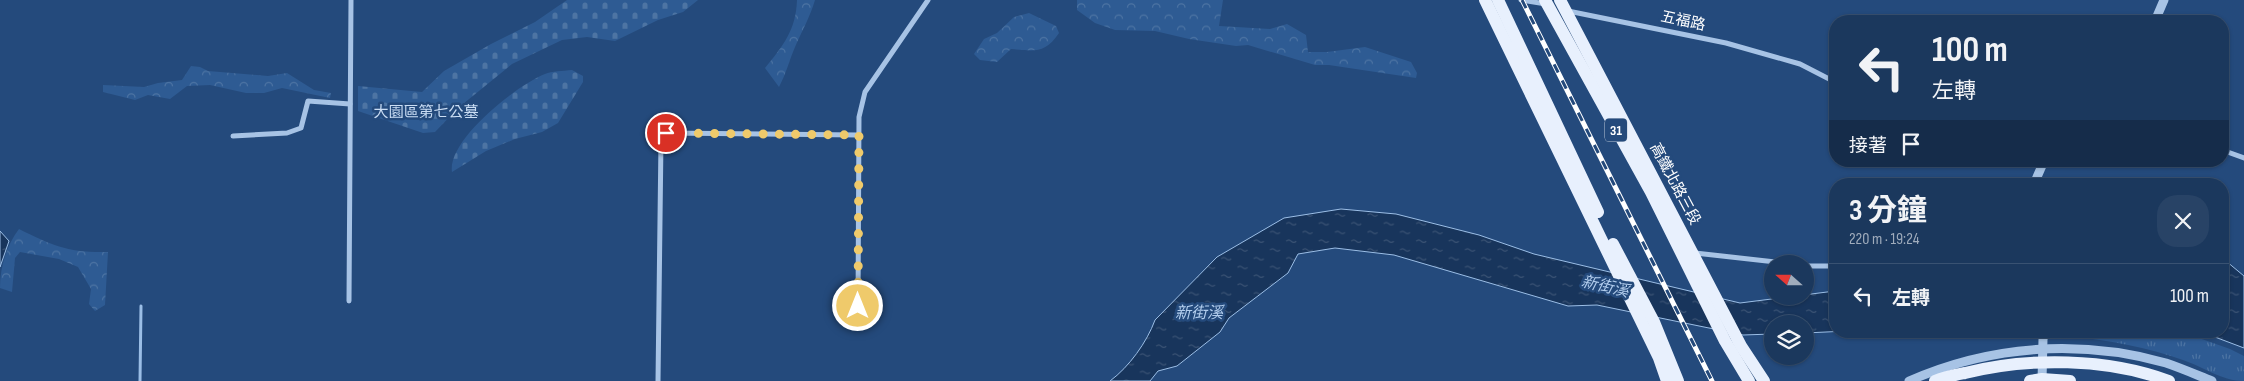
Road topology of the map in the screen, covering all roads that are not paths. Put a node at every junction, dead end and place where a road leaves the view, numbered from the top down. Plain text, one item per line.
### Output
1 (351, 0) edge
2 (928, 0) edge
3 (1485, 0) edge
4 (1498, 0) edge
5 (1521, 0) edge
6 (2164, 0) edge
7 (1555, 4) edge
8 (2158, 15) edge
9 (1829, 79) edge
10 (350, 104) junction
11 (859, 135) junction
12 (233, 136) dead end
13 (2229, 153) edge
14 (2244, 158) edge
15 (1607, 242) junction
16 (1689, 257) junction
17 (1764, 262) edge
18 (1814, 266) edge
19 (1829, 266) edge
20 (349, 301) dead end
21 (858, 306) dead end
22 (2045, 338) edge
23 (2043, 347) junction
24 (2042, 361) junction
25 (2038, 380) edge
26 (658, 381) edge
27 (1667, 381) edge
28 (1678, 381) edge
29 (1749, 381) edge
30 (1764, 381) edge
31 (1909, 381) edge
32 (1935, 381) edge
33 (2070, 381) edge
34 (2169, 381) edge
35 (2212, 381) edge

1 - 10 street
2 - 11 street
3 - 15 main road
4 - 15 main road
5 - 7 street, 五福路
6 - 8 street
7 - 9 street, 五福路
7 - 16 main road, 高鐵北路三段
7 - 16 main road, 高鐵北路三段 / 31
10 - 12 street
10 - 20 street
11 - 21 street
11 - 26 street
13 - 14 street
15 - 27 main road
15 - 28 main road
16 - 17 street
16 - 29 main road, 高鐵北路三段 / 31
16 - 30 main road, 高鐵北路三段
18 - 19 street
22 - 23 street
23 - 24 street
23 - 31 street
23 - 35 street
24 - 25 street
24 - 32 main road
24 - 34 main road
25 - 33 main road

